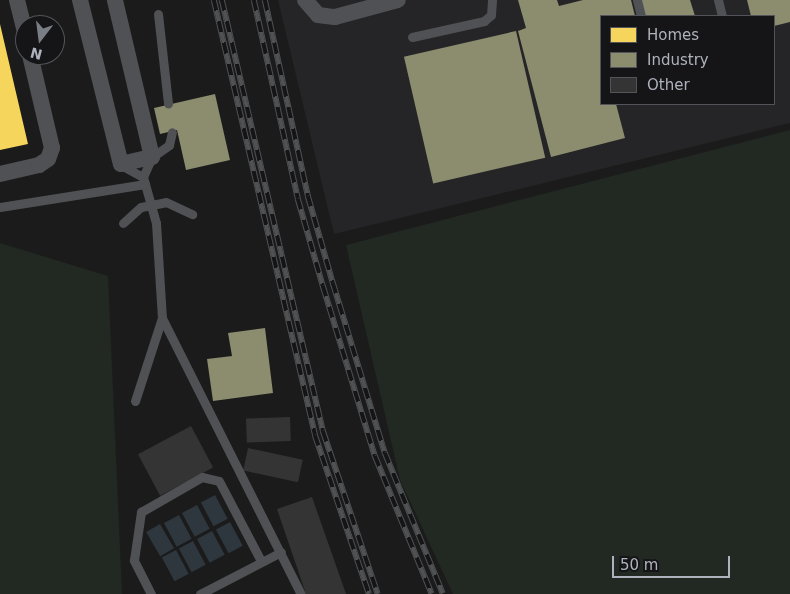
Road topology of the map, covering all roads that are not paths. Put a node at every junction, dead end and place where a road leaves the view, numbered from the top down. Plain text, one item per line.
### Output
1 (18, 0) edge
2 (80, 0) edge
3 (115, 0) edge
4 (305, 0) edge
5 (398, 0) edge
6 (492, 0) edge
7 (637, 0) edge
8 (718, 0) edge
9 (158, 14) dead end
10 (21, 15) edge
11 (641, 15) edge
12 (722, 15) edge
13 (412, 37) dead end
14 (32, 65) edge
15 (168, 103) dead end
16 (172, 132) dead end
17 (152, 157) junction
18 (121, 164) junction
19 (1, 170) edge
20 (144, 181) junction
21 (152, 204) junction
22 (0, 207) edge
23 (192, 214) dead end
24 (122, 223) dead end
25 (162, 318) junction
26 (135, 401) dead end
27 (281, 552) junction
28 (261, 561) junction
29 (151, 594) edge
30 (200, 594) edge
31 (301, 594) edge

1 - 10 street
2 - 18 street
3 - 17 street
4 - 5 street
6 - 13 lane
7 - 11 lane
8 - 12 lane
9 - 15 lane
14 - 19 street
16 - 17 lane
17 - 18 street
17 - 20 lane
18 - 20 lane
20 - 21 lane
20 - 22 lane
21 - 23 lane
21 - 24 lane
21 - 25 lane
25 - 26 lane
25 - 27 lane
27 - 28 lane
27 - 31 lane
28 - 29 lane
28 - 30 lane

